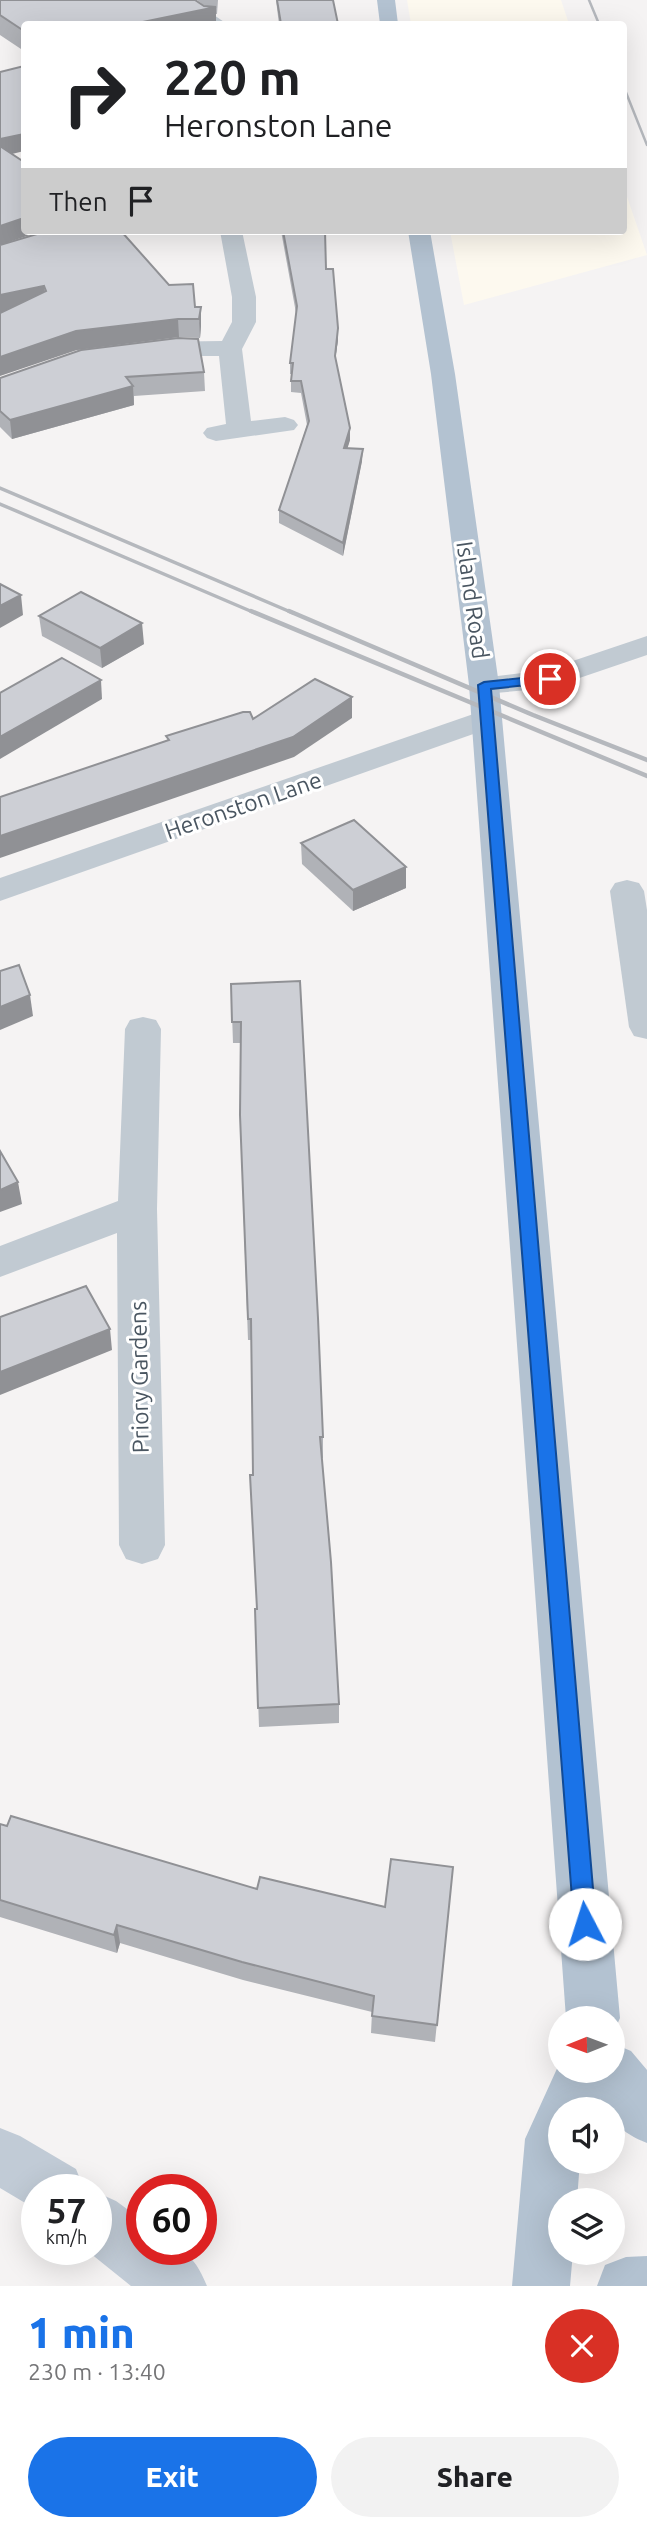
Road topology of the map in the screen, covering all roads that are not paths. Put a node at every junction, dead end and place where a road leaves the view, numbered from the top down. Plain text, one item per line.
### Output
1 (179, 0) edge
2 (386, 0) edge
3 (213, 21) edge
4 (389, 21) edge
5 (232, 235) edge
6 (420, 235) edge
7 (230, 349) junction
8 (126, 352) edge
9 (285, 425) dead end
10 (647, 645) edge
11 (485, 702) junction
12 (0, 890) edge
13 (627, 891) dead end
14 (647, 1027) edge
15 (143, 1029) dead end
16 (136, 1209) junction
17 (0, 1262) edge
18 (142, 1545) dead end
19 (592, 2006) edge
20 (622, 2083) edge
21 (647, 2115) edge
22 (0, 2156) edge
23 (33, 2174) edge
24 (551, 2174) edge
25 (112, 2234) edge
26 (647, 2285) edge
27 (178, 2286) edge
28 (541, 2286) edge
29 (626, 2286) edge

1 - 3 street
2 - 4 main road
5 - 7 street
6 - 11 main road, Island Road
7 - 8 street
7 - 9 street
10 - 11 street, Heronston Lane
11 - 12 street, Heronston Lane
11 - 19 main road, Island Road
13 - 14 street
15 - 16 street, Priory Gardens
16 - 17 street
16 - 18 street, Priory Gardens
20 - 21 main road
22 - 23 street
24 - 28 main road
25 - 27 street
26 - 29 main road

